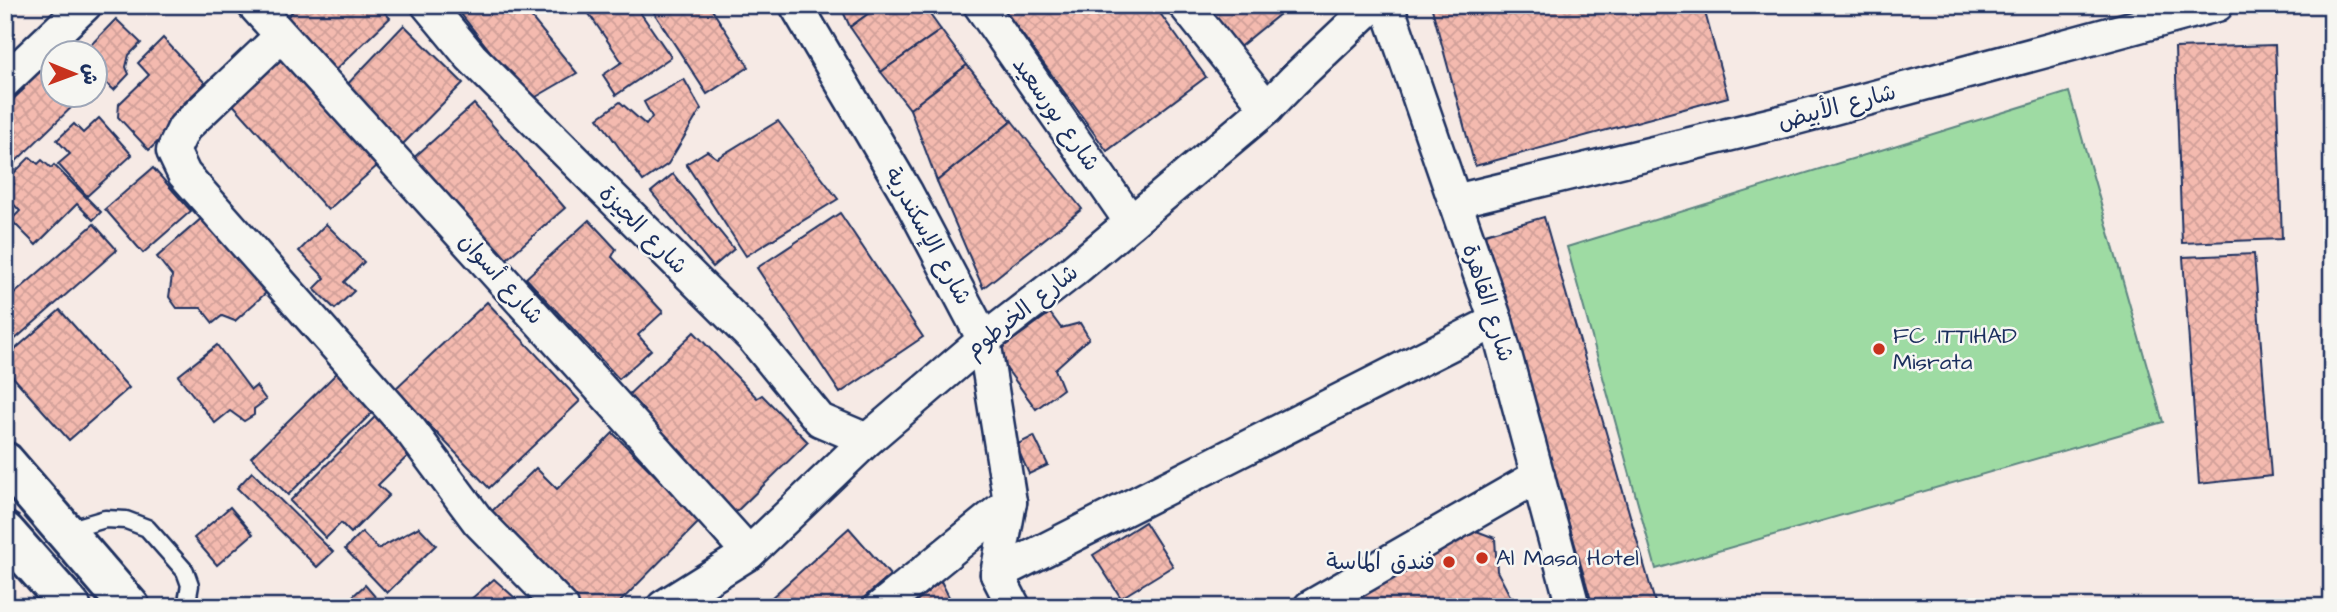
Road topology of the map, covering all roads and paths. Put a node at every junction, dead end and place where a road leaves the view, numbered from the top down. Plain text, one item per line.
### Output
1 (85, 5) edge
2 (254, 5) edge
3 (428, 5) edge
4 (980, 5) edge
5 (1185, 5) edge
6 (1373, 5) edge
7 (1387, 5) edge
8 (2217, 5) edge
9 (796, 10) edge
10 (281, 36) junction
11 (5, 80) edge
12 (1267, 108) junction
13 (1455, 201) junction
14 (1131, 222) junction
15 (1496, 321) junction
16 (984, 340) junction
17 (867, 440) junction
18 (5, 462) edge
19 (1538, 476) junction
20 (1010, 502) junction
21 (64, 531) junction
22 (5, 532) edge
23 (749, 554) junction
24 (997, 574) junction
25 (708, 595) edge
26 (71, 607) edge
27 (130, 607) edge
28 (186, 607) edge
29 (562, 607) edge
30 (663, 607) edge
31 (881, 607) edge
32 (1014, 607) edge
33 (1310, 607) edge
34 (1573, 607) edge

1 - 11 street
2 - 10 street, شارع أسوان
3 - 17 street, شارع الجيزة
4 - 14 street, شارع بورسعيد
5 - 12 street
6 - 12 street, شارع الخرطوم
7 - 13 street, شارع القاهرة
8 - 13 street, شارع الأبيض
9 - 16 street, شارع الإسكندرية
10 - 23 street, شارع أسوان
10 - 29 street
12 - 14 street, شارع الخرطوم
13 - 15 street, شارع القاهرة
14 - 16 street, شارع الخرطوم
15 - 19 street, شارع القاهرة
15 - 24 street
16 - 17 street, شارع الخرطوم
16 - 20 street, شارع الإسكندرية
17 - 23 street, شارع الخرطوم
18 - 21 main road
19 - 33 street
19 - 34 street, شارع القاهرة
20 - 24 street, شارع الإسكندرية
20 - 31 street
21 - 27 main road
21 - 28 lane
22 - 26 main road
23 - 25 street, شارع الخرطوم
24 - 32 street
25 - 30 street, شارع الخرطوم

